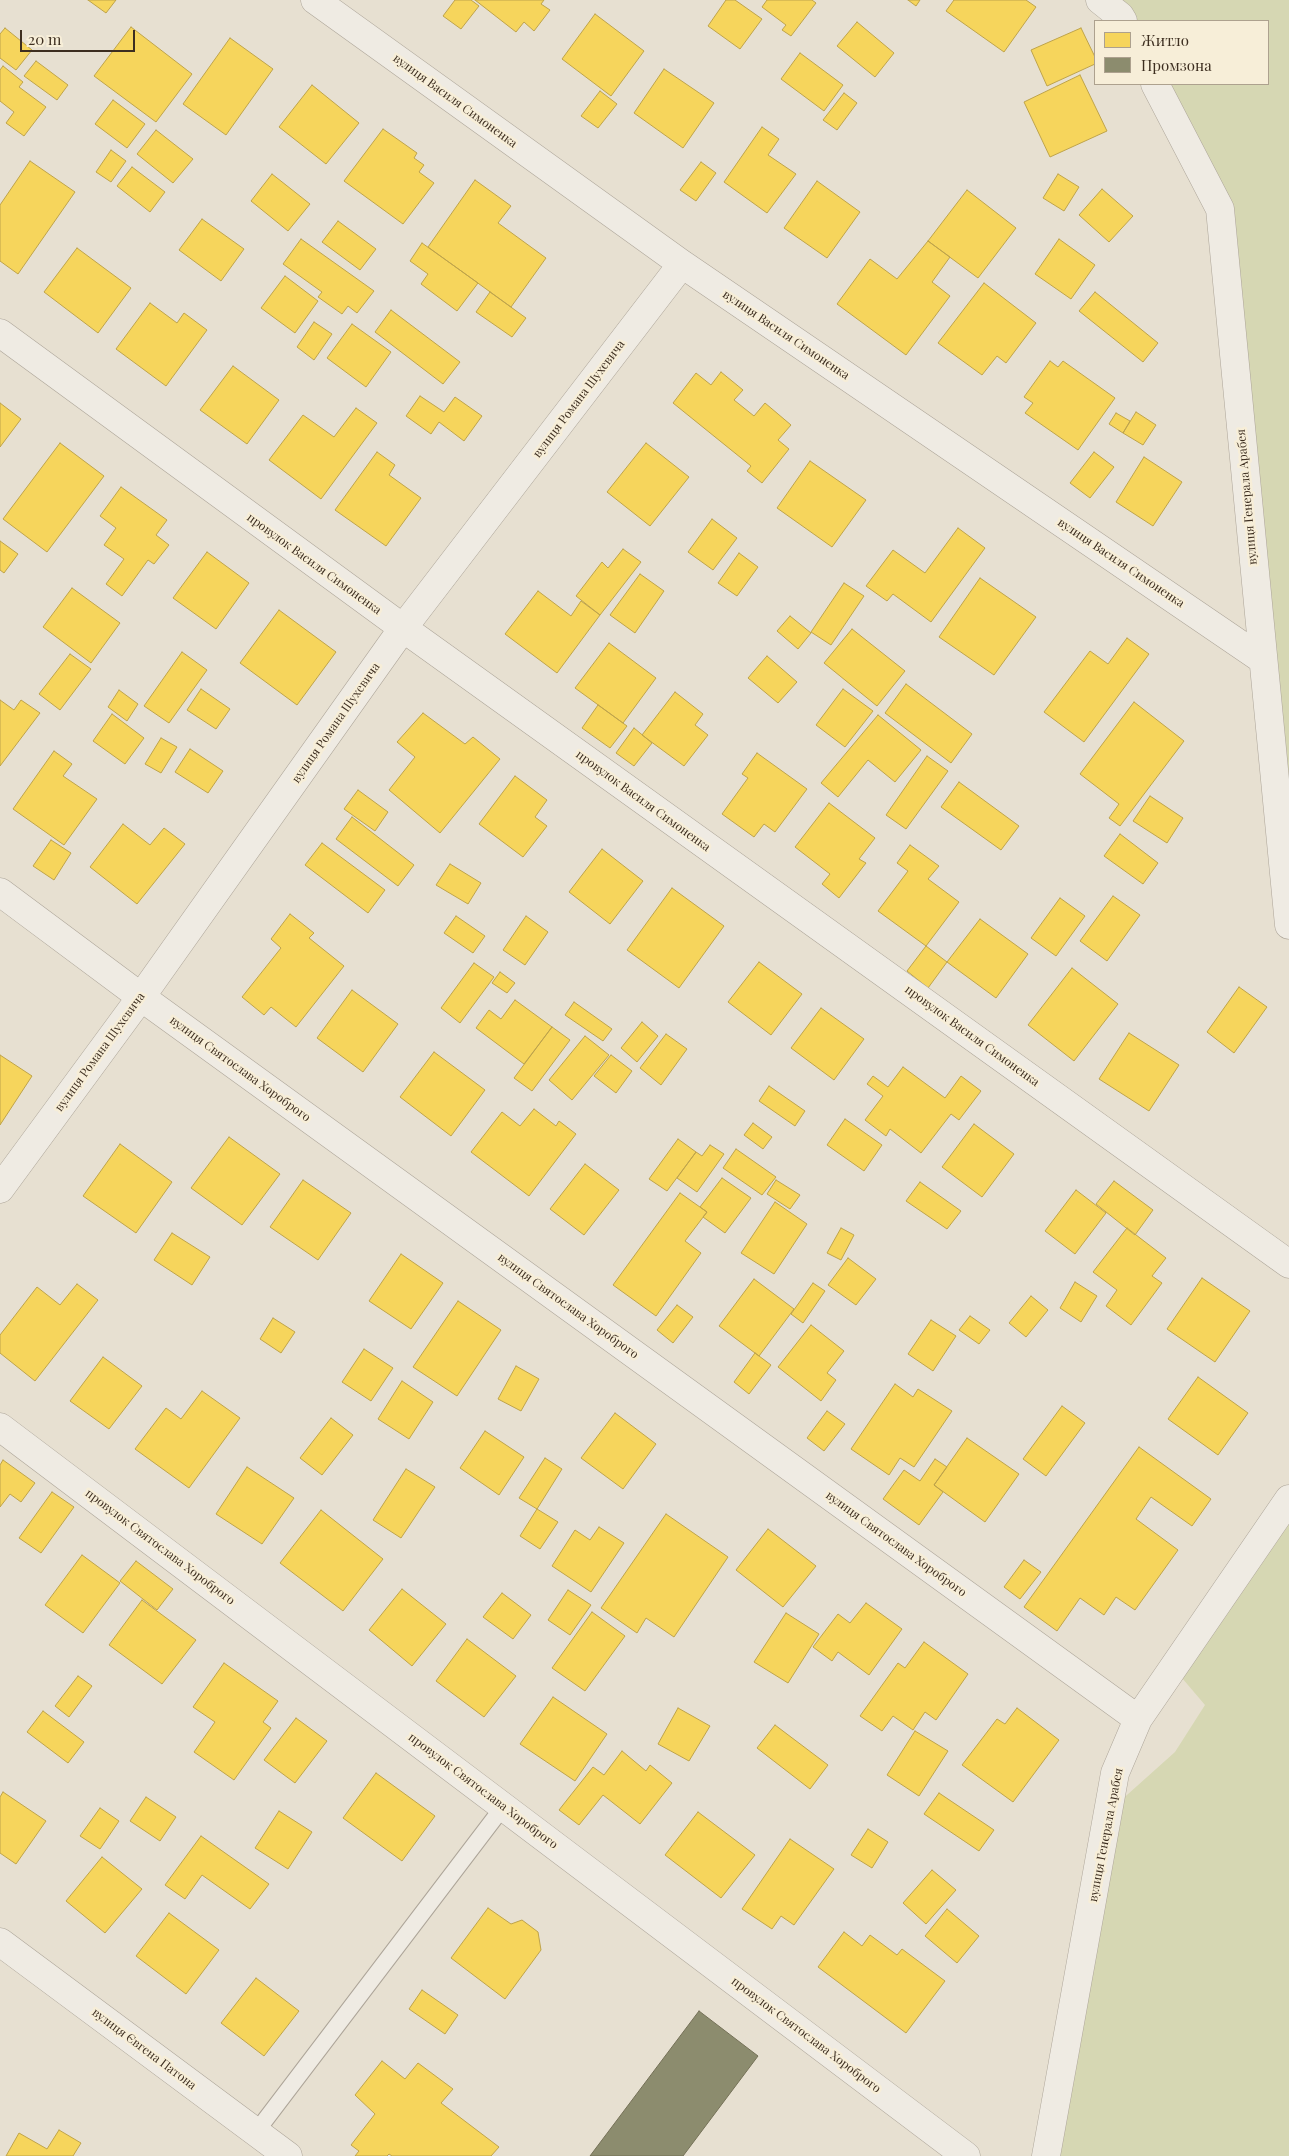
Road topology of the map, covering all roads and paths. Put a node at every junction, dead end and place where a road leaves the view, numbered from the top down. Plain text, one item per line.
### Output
1 (316, 0) edge
2 (1100, 0) edge
3 (1122, 20) edge
4 (1156, 85) edge
5 (682, 264) junction
6 (0, 333) edge
7 (403, 628) junction
8 (1263, 660) junction
9 (0, 892) edge
10 (1289, 925) edge
11 (141, 997) junction
12 (0, 1189) edge
13 (1289, 1264) edge
14 (0, 1426) edge
15 (1289, 1500) edge
16 (1138, 1719) junction
17 (503, 1807) junction
18 (0, 1942) edge
19 (256, 2132) junction
20 (288, 2156) edge
21 (966, 2156) edge
22 (1046, 2156) edge

1 - 5 street, вулиця Василя Симоненка
2 - 3 street
4 - 8 street, вулиця Генерала Арабея
5 - 7 street, вулиця Романа Шухевича
5 - 8 street, вулиця Василя Симоненка
6 - 7 street, провулок Василя Симоненка
7 - 11 street, вулиця Романа Шухевича
7 - 13 street, провулок Василя Симоненка
8 - 10 street, вулиця Генерала Арабея
9 - 11 street, вулиця Святослава Хороброго
11 - 12 street, вулиця Романа Шухевича
11 - 16 street, вулиця Святослава Хороброго
14 - 17 street, провулок Святослава Хороброго
15 - 16 street, вулиця Генерала Арабея
16 - 22 street, вулиця Генерала Арабея
17 - 19 lane
17 - 21 street, провулок Святослава Хороброго
18 - 19 street, вулиця Євгена Патона
19 - 20 street, вулиця Євгена Патона

